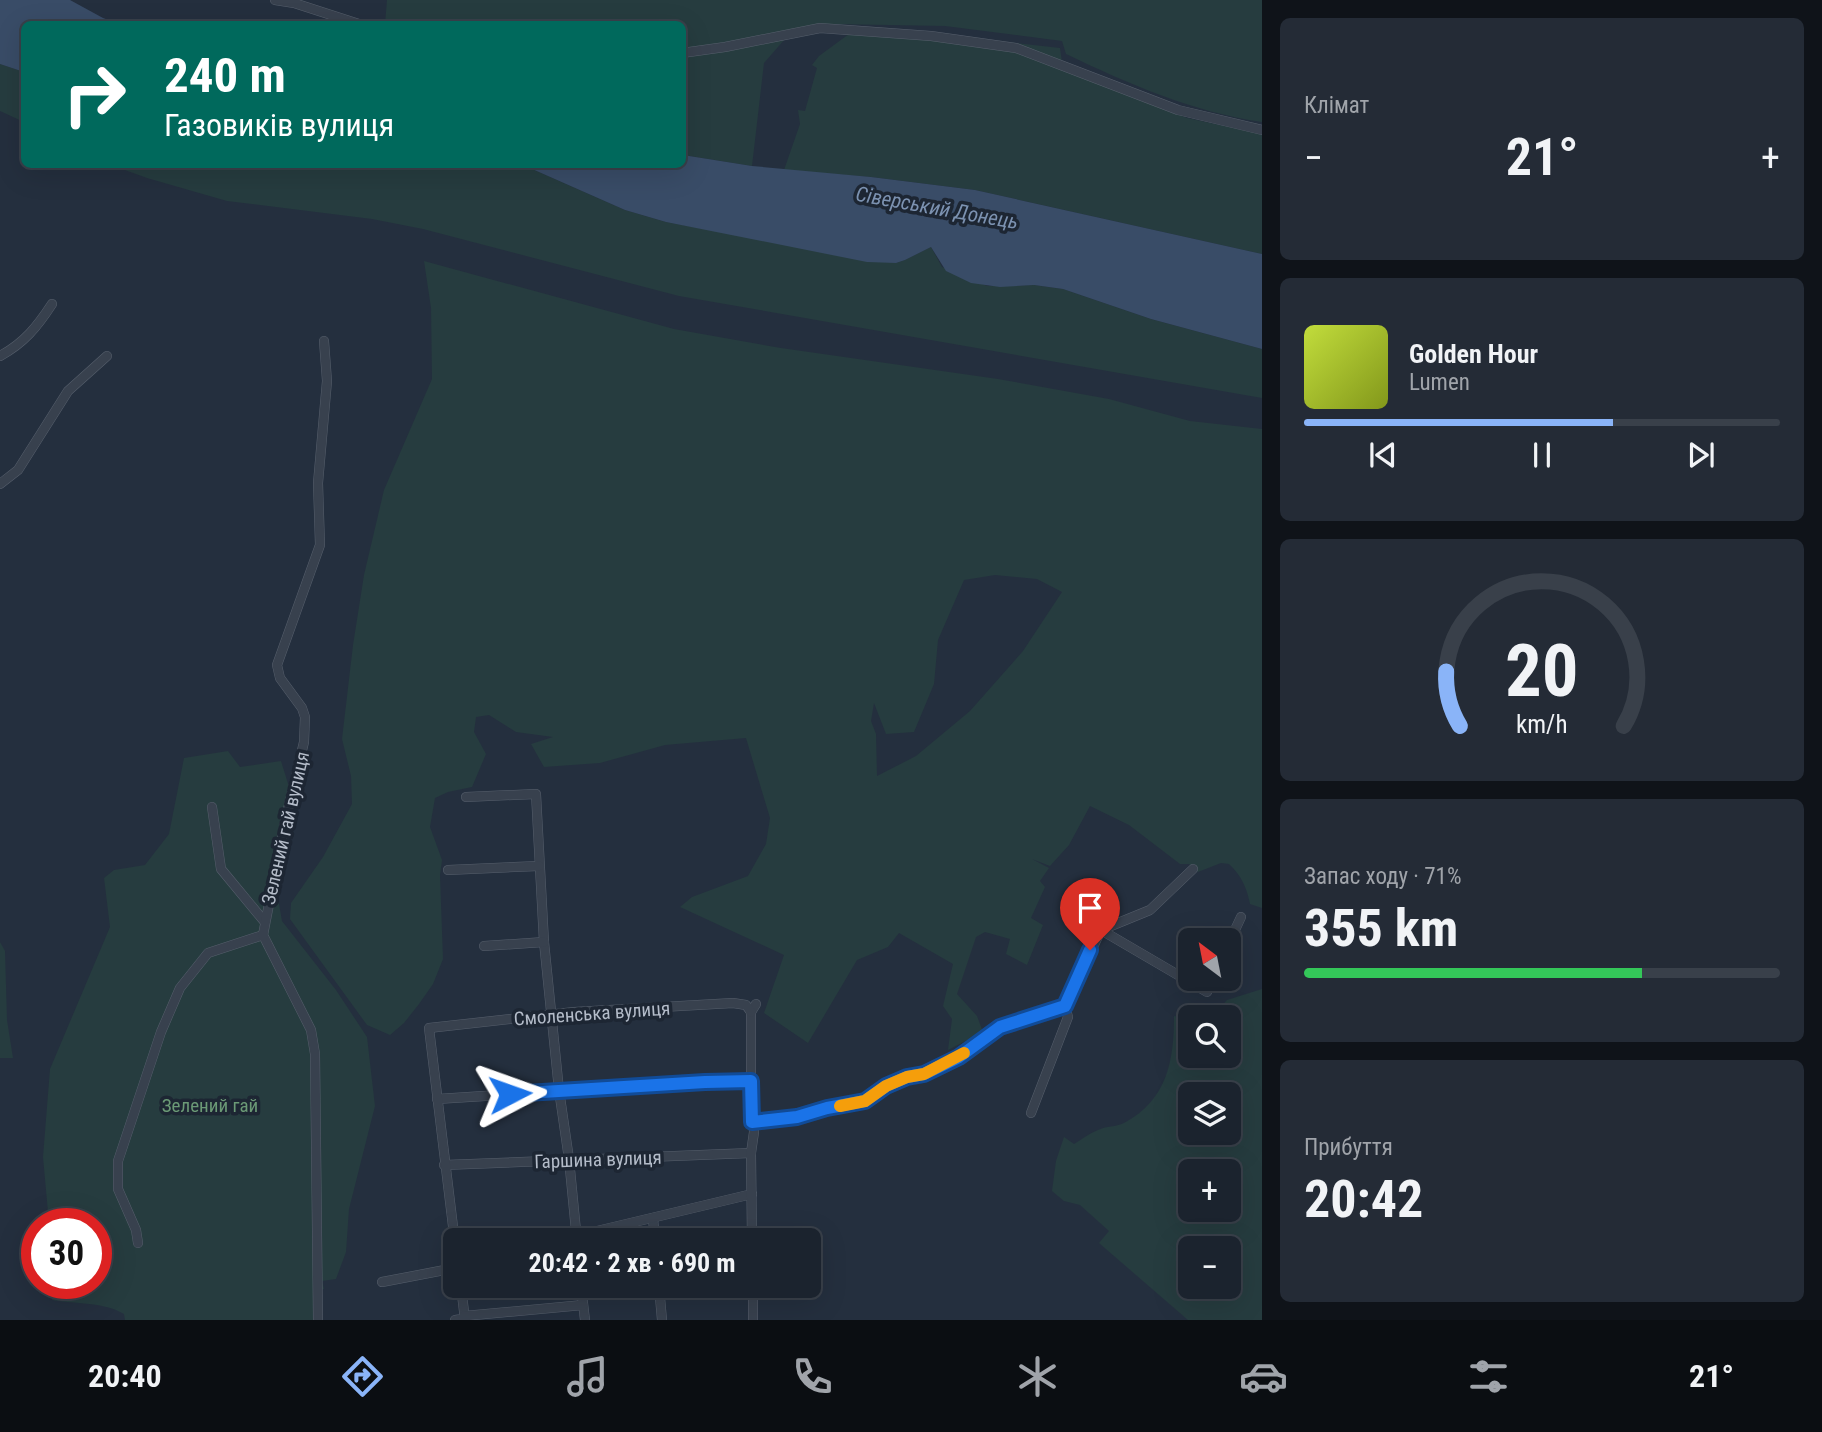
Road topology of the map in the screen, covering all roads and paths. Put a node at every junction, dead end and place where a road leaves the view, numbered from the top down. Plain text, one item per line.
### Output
1 (275, 0) edge
2 (350, 21) edge
3 (686, 52) edge
4 (1262, 130) edge
5 (52, 304) dead end
6 (324, 341) dead end
7 (0, 356) edge
8 (107, 356) dead end
9 (0, 484) edge
10 (466, 797) dead end
11 (212, 807) dead end
12 (539, 866) junction
13 (1193, 869) dead end
14 (448, 870) dead end
15 (1241, 917) dead end
16 (264, 921) junction
17 (1236, 928) edge
18 (1101, 930) junction
19 (262, 935) junction
20 (544, 942) junction
21 (484, 946) dead end
22 (1178, 975) edge
23 (1065, 1006) junction
24 (552, 1014) junction
25 (751, 1081) junction
26 (559, 1090) junction
27 (437, 1099) junction
28 (1031, 1113) dead end
29 (752, 1122) junction
30 (751, 1153) junction
31 (569, 1159) junction
32 (444, 1165) junction
33 (752, 1195) junction
34 (653, 1218) junction
35 (453, 1228) edge
36 (575, 1228) edge
37 (614, 1228) edge
38 (654, 1228) edge
39 (752, 1228) edge
40 (138, 1243) dead end
41 (443, 1270) edge
42 (382, 1282) dead end
43 (461, 1298) edge
44 (582, 1298) edge
45 (660, 1298) edge
46 (753, 1298) edge
47 (583, 1305) junction
48 (461, 1319) edge
49 (318, 1320) edge
50 (585, 1320) edge
51 (662, 1320) edge
52 (753, 1320) edge

1 - 2 street
3 - 4 street
5 - 7 street
6 - 16 street, Зелений гай вулиця
8 - 9 street
10 - 12 street
11 - 16 street
12 - 14 street
12 - 20 street
13 - 18 street
15 - 17 street
16 - 19 street, Зелений гай вулиця
18 - 22 street
18 - 23 street
19 - 40 street
19 - 49 street
20 - 21 street
20 - 24 street
23 - 28 street
23 - 29 street
24 - 25 street, Смоленська вулиця
24 - 26 street
24 - 27 street, Смоленська вулиця
25 - 26 street
25 - 29 street
26 - 27 street
26 - 31 street
27 - 32 street
29 - 30 street
30 - 31 street, Гаршина вулиця
30 - 33 street
31 - 32 street, Гаршина вулиця
31 - 36 street
32 - 35 street
33 - 34 street
33 - 39 street
34 - 37 street
34 - 38 street
41 - 42 street
43 - 48 street
44 - 47 street
45 - 51 street
46 - 52 street
47 - 48 street
47 - 50 street

